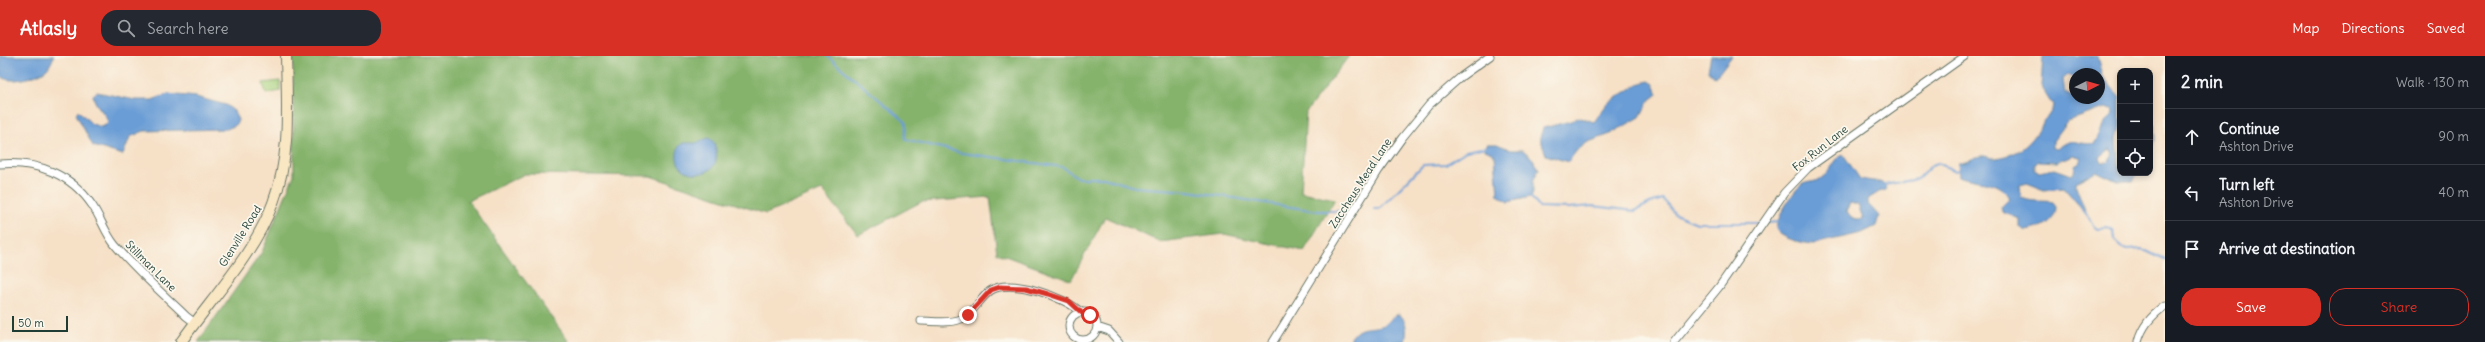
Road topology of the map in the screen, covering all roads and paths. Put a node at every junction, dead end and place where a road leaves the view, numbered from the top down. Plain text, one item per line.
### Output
1 (286, 56) edge
2 (1490, 56) edge
3 (1965, 56) edge
4 (0, 164) edge
5 (2165, 306) edge
6 (1082, 313) junction
7 (921, 321) dead end
8 (195, 323) junction
9 (1097, 327) junction
10 (181, 342) edge
11 (1119, 342) edge
12 (1273, 342) edge
13 (1674, 342) edge
14 (2138, 342) edge

1 - 8 main road, Glenville Road
2 - 12 street, Zaccheus Mead Lane
3 - 13 street, Fox Run Lane
4 - 8 street, Stillman Lane
5 - 14 street
6 - 7 street
6 - 9 street
6 - 9 street
8 - 10 main road, Glenville Road
9 - 11 street

